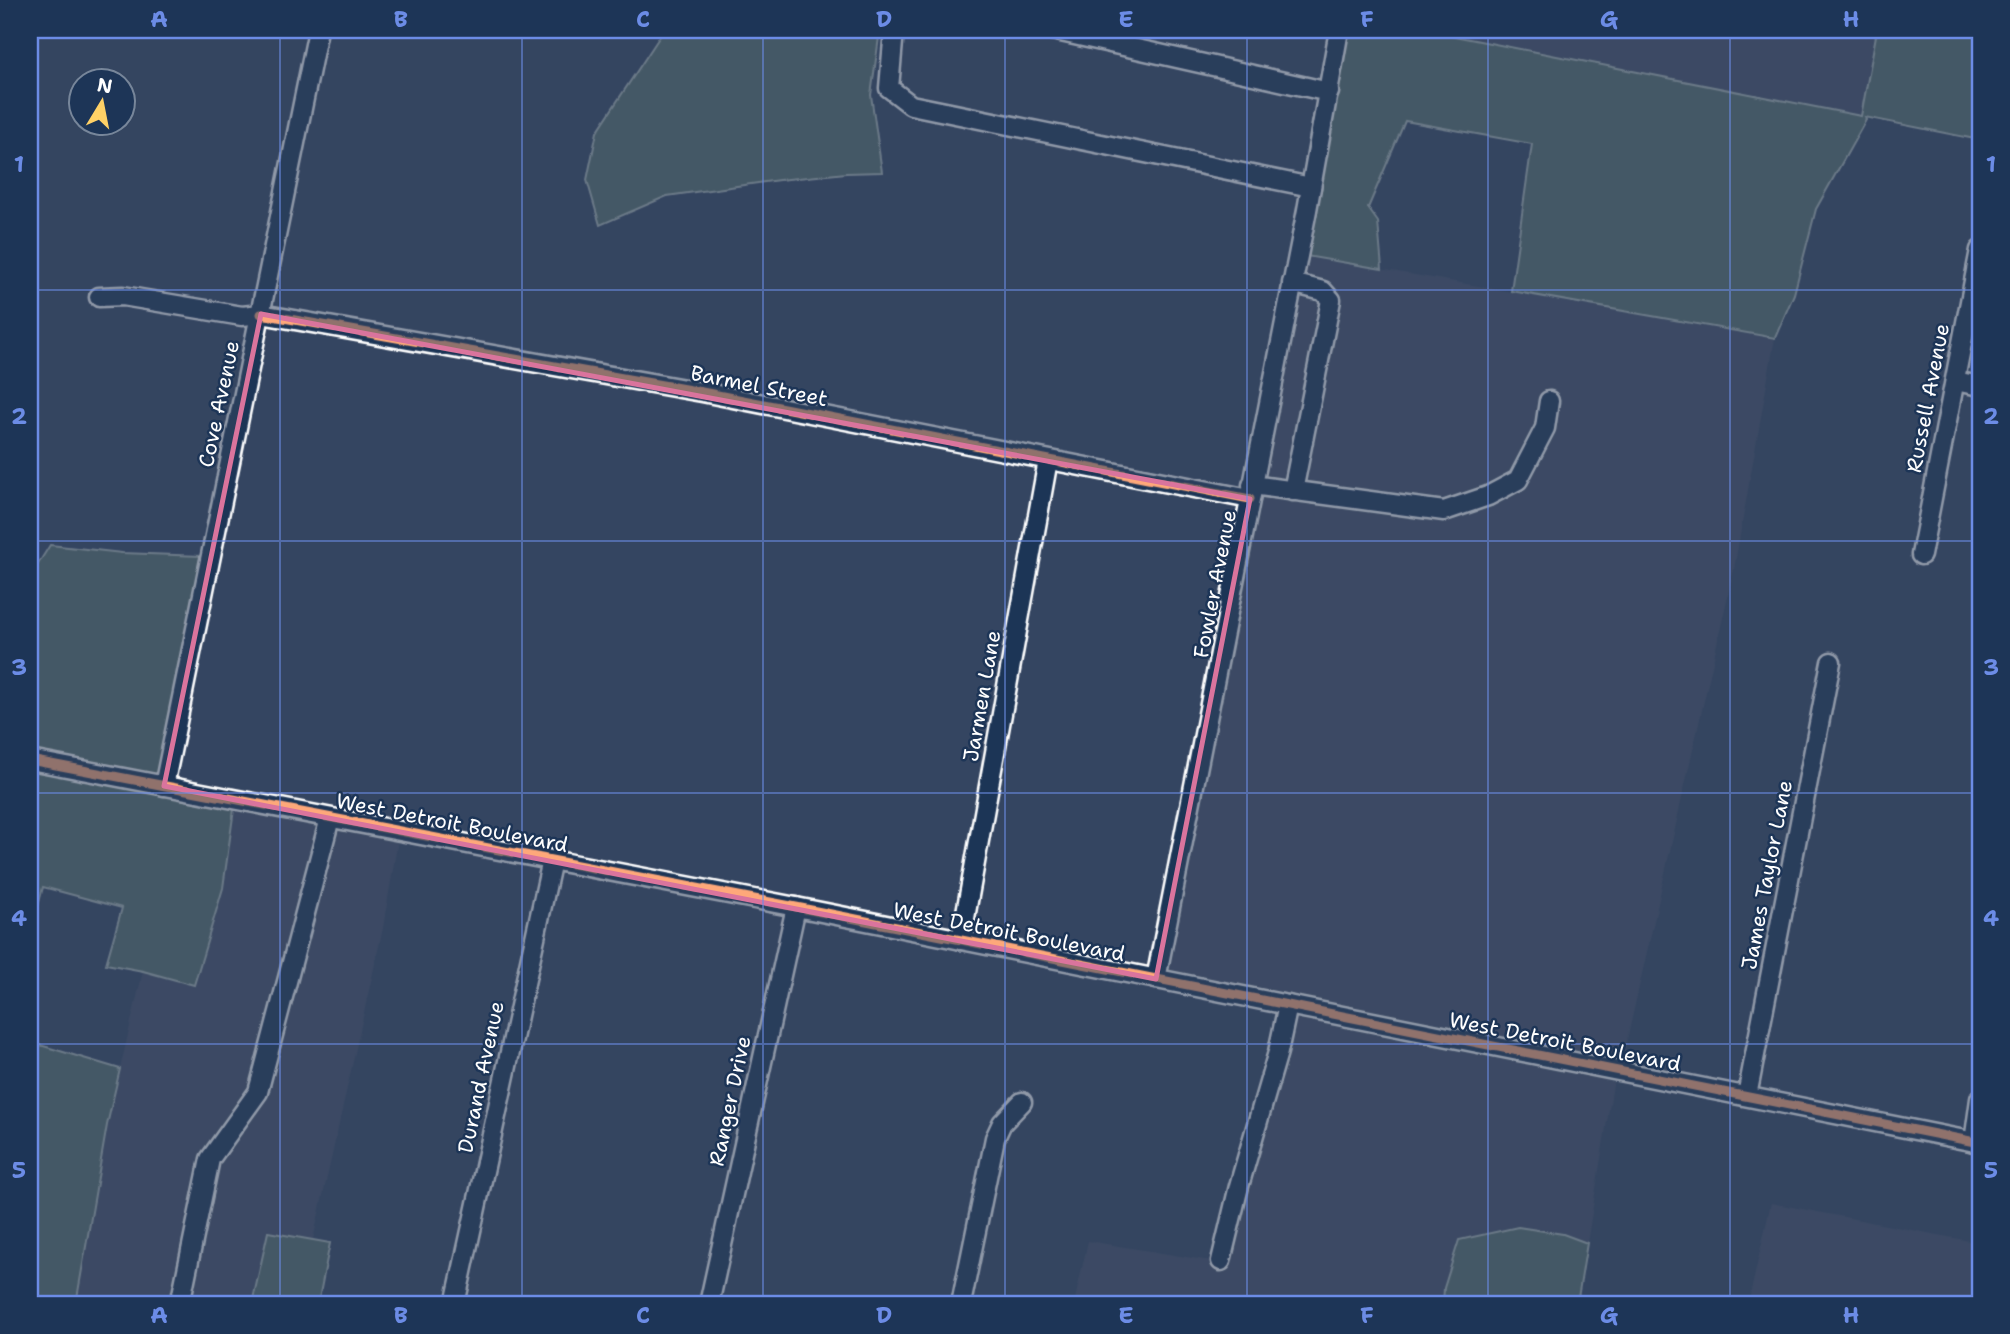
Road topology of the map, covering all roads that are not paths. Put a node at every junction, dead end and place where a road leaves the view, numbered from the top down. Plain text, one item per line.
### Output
1 (318, 30) edge
2 (894, 30) edge
3 (1052, 30) edge
4 (1339, 30) edge
5 (1329, 92) junction
6 (1311, 187) junction
7 (1980, 250) edge
8 (1292, 283) junction
9 (100, 297) dead end
10 (261, 314) junction
11 (1955, 381) junction
12 (1980, 386) edge
13 (1549, 401) dead end
14 (1048, 460) junction
15 (1293, 491) junction
16 (1251, 492) junction
17 (1921, 555) dead end
18 (1831, 662) dead end
19 (30, 760) edge
20 (164, 786) junction
21 (330, 818) junction
22 (552, 860) junction
23 (796, 907) junction
24 (961, 940) junction
25 (1156, 979) junction
26 (1288, 1006) junction
27 (1747, 1096) junction
28 (1980, 1100) edge
29 (1022, 1102) dead end
30 (1977, 1143) edge
31 (1221, 1261) dead end
32 (180, 1304) edge
33 (455, 1304) edge
34 (709, 1304) edge
35 (961, 1304) edge

1 - 10 street, Cove Avenue
2 - 6 street
3 - 5 street
4 - 5 street, Fowler Avenue
5 - 6 street, Fowler Avenue
6 - 8 street, Fowler Avenue
7 - 11 street, Russell Avenue
8 - 15 street
8 - 16 street, Fowler Avenue
9 - 10 street, Barmel Street
10 - 14 street, Barmel Street
10 - 20 street, Cove Avenue
11 - 12 street
11 - 17 street, Russell Avenue
13 - 15 street, Barmel Street
14 - 16 street, Barmel Street
14 - 24 street, Jarmen Lane
15 - 16 street, Barmel Street
16 - 25 street, Fowler Avenue
18 - 27 street, James Taylor Lane
19 - 20 street, West Detroit Boulevard
20 - 21 street, West Detroit Boulevard
21 - 22 street, West Detroit Boulevard
21 - 32 street
22 - 23 street, West Detroit Boulevard
22 - 33 street, Durand Avenue
23 - 24 street, West Detroit Boulevard
23 - 34 street, Ranger Drive
24 - 25 street, West Detroit Boulevard
25 - 26 street, West Detroit Boulevard
26 - 27 street, West Detroit Boulevard
26 - 31 street
27 - 30 street, West Detroit Boulevard
28 - 30 street
29 - 35 street

